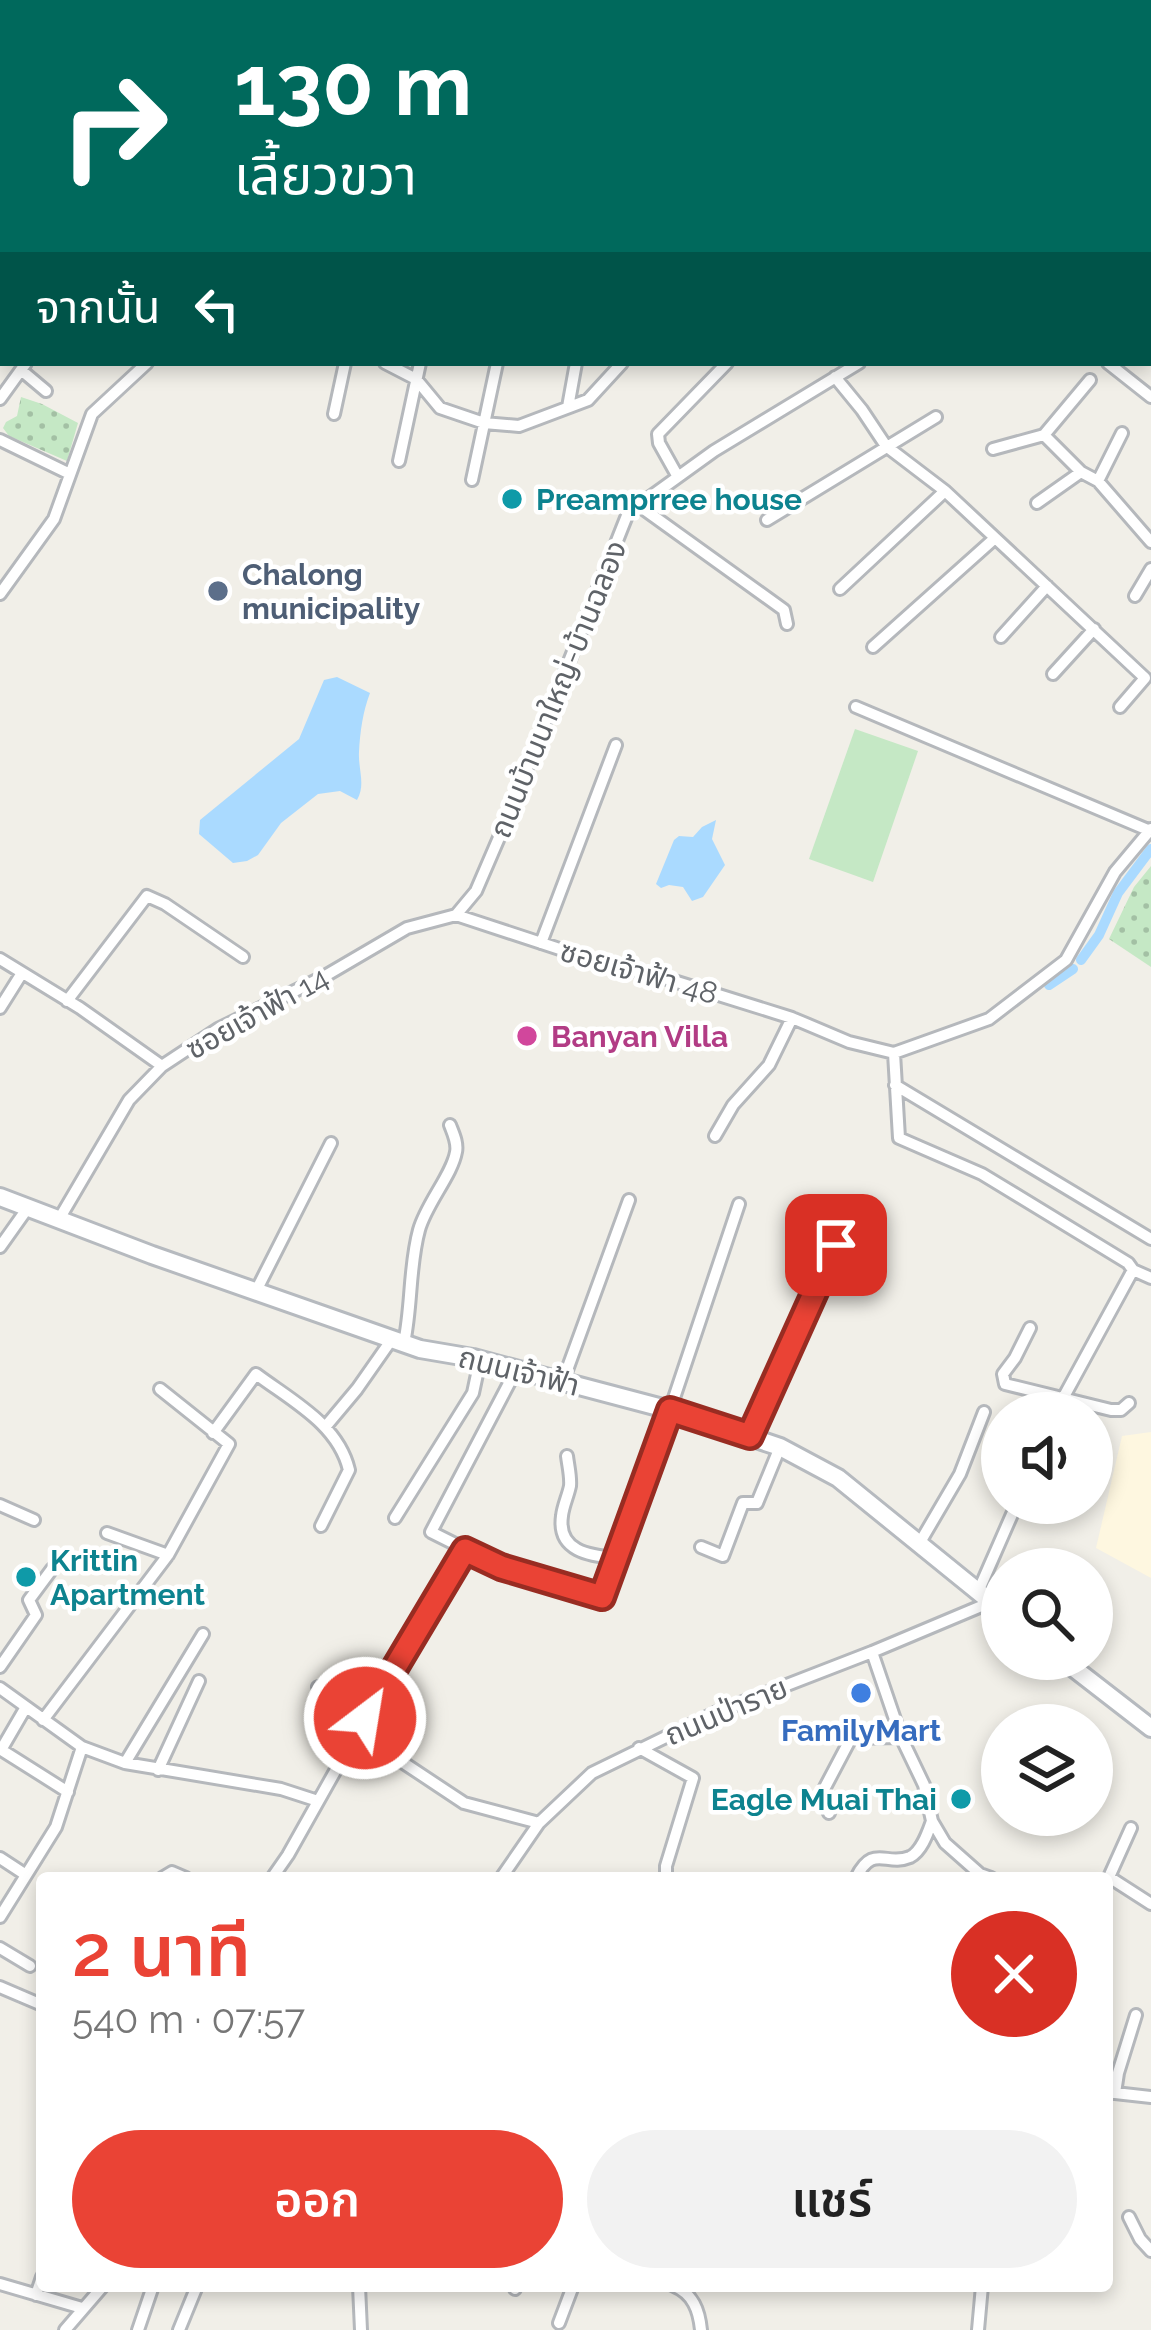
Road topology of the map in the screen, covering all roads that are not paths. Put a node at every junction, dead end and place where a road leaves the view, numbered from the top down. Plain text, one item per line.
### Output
1 (24, 366) edge
2 (144, 366) edge
3 (344, 366) edge
4 (390, 366) edge
5 (419, 366) edge
6 (496, 366) edge
7 (575, 366) edge
8 (619, 366) edge
9 (724, 366) edge
10 (854, 366) edge
11 (1113, 366) edge
12 (835, 377) junction
13 (416, 380) junction
14 (1090, 380) dead end
15 (46, 391) dead end
16 (1151, 397) edge
17 (0, 399) edge
18 (568, 407) junction
19 (334, 414) dead end
20 (936, 417) dead end
21 (484, 423) junction
22 (1122, 433) dead end
23 (1044, 435) junction
24 (0, 440) edge
25 (886, 446) junction
26 (993, 449) dead end
27 (399, 461) dead end
28 (1082, 472) junction
29 (70, 474) junction
30 (678, 477) junction
31 (472, 481) dead end
32 (1098, 481) junction
33 (945, 491) junction
34 (1036, 502) dead end
35 (638, 505) junction
36 (767, 520) dead end
37 (995, 538) junction
38 (1151, 542) edge
39 (1151, 568) edge
40 (1047, 586) junction
41 (841, 589) dead end
42 (0, 594) edge
43 (1135, 596) dead end
44 (787, 624) dead end
45 (1094, 629) junction
46 (1000, 637) dead end
47 (873, 647) dead end
48 (1053, 674) dead end
49 (856, 707) dead end
50 (1120, 707) dead end
51 (616, 745) dead end
52 (1150, 830) edge
53 (456, 915) junction
54 (541, 943) junction
55 (243, 957) dead end
56 (0, 959) edge
57 (22, 973) junction
58 (67, 1001) junction
59 (0, 1008) edge
60 (792, 1018) junction
61 (894, 1053) junction
62 (162, 1066) junction
63 (895, 1085) junction
64 (450, 1125) dead end
65 (715, 1136) dead end
66 (331, 1143) dead end
67 (0, 1197) edge
68 (629, 1200) dead end
69 (739, 1204) dead end
70 (27, 1209) junction
71 (58, 1221) junction
72 (1151, 1240) edge
73 (836, 1245) dead end
74 (0, 1247) edge
75 (1133, 1270) junction
76 (1151, 1278) edge
77 (256, 1291) junction
78 (1030, 1328) dead end
79 (398, 1341) junction
80 (480, 1360) junction
81 (516, 1370) junction
82 (563, 1381) junction
83 (160, 1389) dead end
84 (1038, 1392) edge
85 (1066, 1392) edge
86 (1129, 1403) dead end
87 (670, 1410) junction
88 (1113, 1410) edge
89 (981, 1417) edge
90 (326, 1426) junction
91 (213, 1433) junction
92 (750, 1436) junction
93 (780, 1447) junction
94 (567, 1456) dead end
95 (0, 1505) edge
96 (395, 1518) dead end
97 (34, 1520) dead end
98 (321, 1526) dead end
99 (107, 1533) dead end
100 (919, 1544) junction
101 (700, 1546) dead end
102 (465, 1550) junction
103 (168, 1555) junction
104 (616, 1558) junction
105 (52, 1569) dead end
106 (981, 1595) edge
107 (981, 1606) edge
108 (203, 1634) dead end
109 (872, 1652) junction
110 (0, 1667) edge
111 (1089, 1680) edge
112 (199, 1682) dead end
113 (0, 1688) edge
114 (318, 1688) dead end
115 (26, 1707) junction
116 (365, 1718) junction
117 (43, 1720) junction
118 (1151, 1728) edge
119 (357, 1732) junction
120 (901, 1737) junction
121 (82, 1747) junction
122 (640, 1748) junction
123 (0, 1749) edge
124 (125, 1762) junction
125 (158, 1770) junction
126 (68, 1792) junction
127 (318, 1801) junction
128 (829, 1813) dead end
129 (932, 1821) junction
130 (539, 1823) junction
131 (1131, 1828) dead end
132 (0, 1858) edge
133 (276, 1872) edge
134 (506, 1872) edge
135 (666, 1872) edge
136 (859, 1872) edge
137 (977, 1872) edge
138 (1111, 1872) edge
139 (26, 1875) junction
140 (1113, 1880) edge
141 (1151, 1904) edge
142 (0, 1917) edge
143 (0, 1948) edge
144 (31, 1966) dead end
145 (0, 1987) edge
146 (36, 2002) edge
147 (1136, 2015) dead end
148 (1113, 2087) edge
149 (1113, 2093) edge
150 (1151, 2097) edge
151 (1129, 2217) dead end
152 (1151, 2251) edge
153 (0, 2284) edge
154 (37, 2292) edge
155 (97, 2292) edge
156 (151, 2292) edge
157 (194, 2292) edge
158 (359, 2292) edge
159 (572, 2292) edge
160 (687, 2292) edge
161 (980, 2292) edge
162 (36, 2295) junction
163 (82, 2308) junction
164 (559, 2323) dead end
165 (65, 2330) edge
166 (138, 2330) edge
167 (178, 2330) edge
168 (361, 2330) edge
169 (701, 2330) edge
170 (978, 2330) edge

1 - 15 street
1 - 17 street
2 - 29 street
3 - 19 street
4 - 13 street
5 - 13 street
6 - 21 street
7 - 18 street
8 - 18 street
9 - 30 street
10 - 12 street, ถนนบ้านนาใหญ่-บ้านฉลอง
11 - 16 street
12 - 25 street
12 - 30 street, ถนนบ้านนาใหญ่-บ้านฉลอง
13 - 21 street
13 - 27 street
14 - 23 street
18 - 21 street
20 - 25 street
21 - 31 street
22 - 32 street
23 - 26 street
23 - 28 street
24 - 29 street
25 - 33 street
25 - 36 street
28 - 32 street
28 - 34 street
29 - 42 street
30 - 35 street, ถนนบ้านนาใหญ่-บ้านฉลอง
32 - 38 street
33 - 37 street
33 - 41 street
35 - 44 street
35 - 53 street, ถนนบ้านนาใหญ่-บ้านฉลอง
37 - 40 street
37 - 47 street
39 - 43 street
40 - 45 street
40 - 46 street
45 - 48 street
45 - 50 street
49 - 52 street
51 - 54 street
52 - 61 street
53 - 54 street, ซอยเจ้าฟ้า 48
53 - 62 street, ซอยเจ้าฟ้า 14
54 - 60 street, ซอยเจ้าฟ้า 48
55 - 58 street
56 - 57 street
57 - 58 street
57 - 59 street
58 - 62 street
60 - 61 street, ซอยเจ้าฟ้า 48
60 - 65 street
61 - 63 street
62 - 71 street, ซอยเจ้าฟ้า 14
63 - 72 street
63 - 75 street
64 - 79 street
66 - 77 street
67 - 70 main road, ถนนเจ้าฟ้า
68 - 82 street
69 - 87 street
70 - 71 main road, ถนนเจ้าฟ้า
70 - 74 street
71 - 77 main road, ถนนเจ้าฟ้า
73 - 92 street
75 - 76 street
75 - 85 street
77 - 79 main road, ถนนเจ้าฟ้า
78 - 84 street
79 - 80 main road, ถนนเจ้าฟ้า
79 - 90 street
80 - 81 main road, ถนนเจ้าฟ้า
80 - 96 street
81 - 82 main road, ถนนเจ้าฟ้า
81 - 102 street
82 - 87 main road, ถนนเจ้าฟ้า
83 - 91 street
86 - 88 street
87 - 92 main road, ถนนเจ้าฟ้า
87 - 104 street
89 - 100 street
90 - 91 street
90 - 98 street
91 - 103 street
92 - 93 main road, ถนนเจ้าฟ้า
93 - 100 main road, ถนนเจ้าฟ้า
93 - 101 street
94 - 104 street
95 - 97 street
99 - 103 street
100 - 106 main road, ถนนเจ้าฟ้า
102 - 104 street
102 - 116 street
103 - 117 street
105 - 110 street
107 - 109 street, ถนนป่าราย
108 - 124 street
109 - 120 street
109 - 122 street, ถนนป่าราย
111 - 118 main road
112 - 125 street
113 - 115 street
114 - 116 street
115 - 117 street
115 - 123 street
116 - 119 street
117 - 121 street
119 - 127 street
119 - 130 street
120 - 128 street
120 - 129 street
121 - 124 street
121 - 126 street
122 - 130 street, ถนนป่าราย
122 - 135 street
123 - 126 street
124 - 125 street
125 - 127 street
126 - 139 street
127 - 133 street
129 - 136 street
129 - 137 street
130 - 134 street, ถนนป่าราย
131 - 138 street
132 - 139 street
139 - 142 street
140 - 141 street
143 - 144 street
145 - 146 street
147 - 148 street
149 - 150 street
151 - 152 street
153 - 162 street
154 - 162 street
155 - 163 street
156 - 166 street
157 - 167 street
158 - 168 street
159 - 164 street
160 - 169 street
161 - 170 street
162 - 163 street
163 - 165 street

